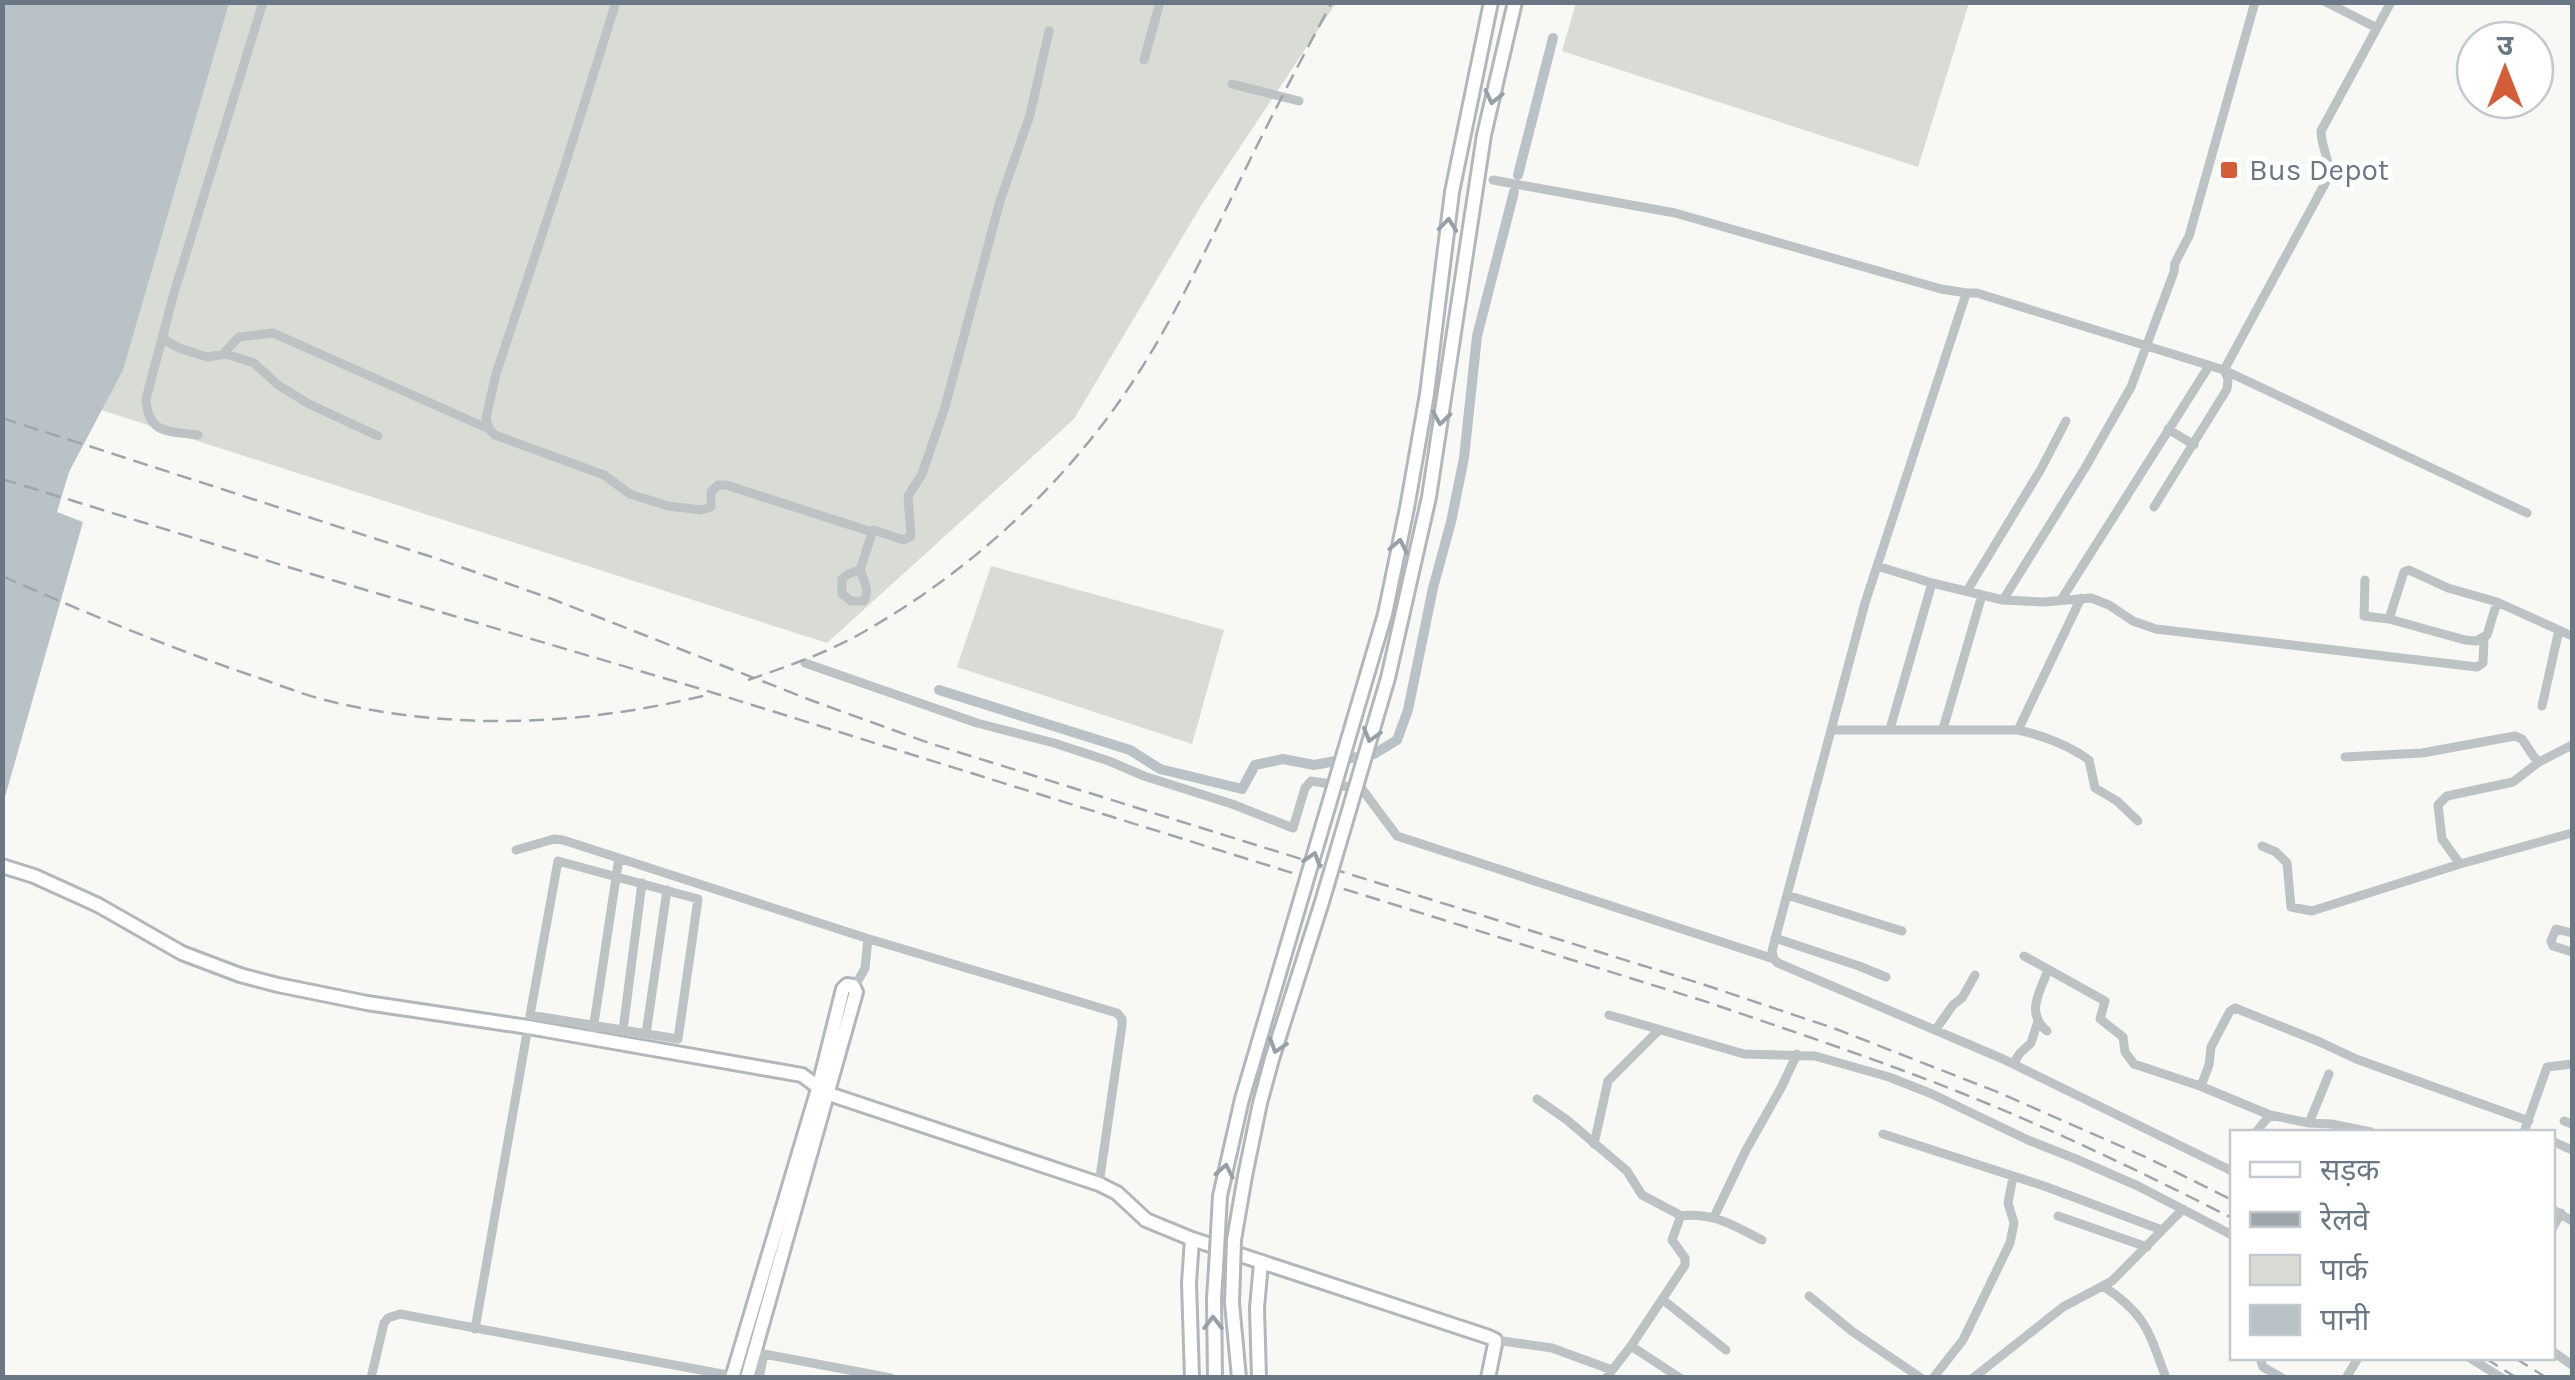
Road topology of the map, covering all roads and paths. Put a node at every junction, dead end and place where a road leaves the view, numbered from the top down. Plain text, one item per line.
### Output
1 (263, 2) edge
2 (616, 2) edge
3 (1160, 2) edge
4 (1491, 2) edge
5 (1516, 2) edge
6 (2255, 2) edge
7 (2326, 2) edge
8 (2390, 2) edge
9 (2376, 28) junction
10 (1049, 31) dead end
11 (1144, 60) dead end
12 (1232, 84) dead end
13 (1299, 101) dead end
14 (1493, 180) dead end
15 (1967, 293) junction
16 (163, 333) junction
17 (2149, 345) junction
18 (222, 355) junction
19 (2210, 366) junction
20 (2224, 370) junction
21 (2066, 421) dead end
22 (489, 429) junction
23 (2168, 429) junction
24 (198, 435) dead end
25 (378, 436) dead end
26 (2194, 445) junction
27 (2154, 506) dead end
28 (2527, 513) dead end
29 (872, 532) junction
30 (1878, 566) junction
31 (860, 570) dead end
32 (2365, 580) dead end
33 (1932, 583) junction
34 (1967, 591) junction
35 (1982, 595) junction
36 (2082, 598) junction
37 (2003, 600) junction
38 (2061, 601) junction
39 (2497, 602) junction
40 (2389, 619) junction
41 (2559, 630) junction
42 (2572, 636) edge
43 (2484, 638) junction
44 (805, 662) dead end
45 (2542, 706) dead end
46 (1890, 729) junction
47 (1943, 729) junction
48 (1831, 730) junction
49 (2018, 730) junction
50 (2572, 745) edge
51 (2345, 756) dead end
52 (2540, 762) junction
53 (2138, 820) dead end
54 (2572, 832) edge
55 (2262, 846) dead end
56 (516, 850) dead end
57 (619, 858) junction
58 (2460, 864) junction
59 (2, 866) edge
60 (670, 874) junction
61 (616, 876) junction
62 (642, 883) junction
63 (665, 890) junction
64 (1787, 895) junction
65 (1902, 931) dead end
66 (2572, 933) edge
67 (1775, 938) junction
68 (868, 939) junction
69 (2572, 952) edge
70 (2024, 956) dead end
71 (1774, 959) junction
72 (2048, 970) junction
73 (1975, 975) dead end
74 (1886, 978) dead end
75 (855, 986) joint
76 (1609, 1014) dead end
77 (2038, 1022) junction
78 (528, 1027) junction
79 (1936, 1029) junction
80 (623, 1030) junction
81 (1660, 1030) junction
82 (2047, 1031) dead end
83 (592, 1032) junction
84 (645, 1040) junction
85 (1796, 1054) junction
86 (2014, 1064) junction
87 (2572, 1064) edge
88 (2329, 1074) dead end
89 (2201, 1086) junction
90 (822, 1091) junction
91 (1537, 1099) dead end
92 (2270, 1115) junction
93 (2309, 1122) junction
94 (2528, 1129) edge
95 (2258, 1130) edge
96 (2360, 1130) edge
97 (1883, 1134) dead end
98 (1594, 1144) junction
99 (2230, 1167) edge
100 (2013, 1177) junction
101 (1099, 1184) junction
102 (2183, 1209) junction
103 (2557, 1211) edge
104 (1679, 1216) junction
105 (2058, 1216) dead end
106 (1714, 1217) junction
107 (2572, 1221) edge
108 (2162, 1230) junction
109 (2230, 1234) edge
110 (1192, 1239) junction
111 (1762, 1240) dead end
112 (2147, 1247) junction
113 (1261, 1263) junction
114 (2103, 1286) junction
115 (1809, 1296) dead end
116 (1662, 1299) junction
117 (475, 1329) junction
118 (1495, 1340) junction
119 (1631, 1346) junction
120 (1726, 1350) dead end
121 (2260, 1360) edge
122 (2473, 1360) edge
123 (1609, 1374) edge
124 (737, 1377) edge
125 (370, 1378) edge
126 (759, 1378) edge
127 (891, 1378) edge
128 (1192, 1378) edge
129 (1215, 1378) edge
130 (1239, 1378) edge
131 (1259, 1378) edge
132 (1488, 1378) edge
133 (1680, 1378) edge
134 (1921, 1378) edge
135 (1933, 1378) edge
136 (1973, 1378) edge
137 (2166, 1378) edge
138 (2282, 1378) edge
139 (2502, 1378) edge

1 - 16 street
2 - 22 street
3 - 11 street
129 -> 4 main road, bridge
5 -> 130 main road, bridge
6 - 17 street
7 - 9 street
8 - 9 street
9 - 20 street
10 - 29 street
12 - 13 street
14 - 15 street
15 - 17 street
15 - 30 street
16 - 18 street
16 - 24 street
17 - 19 street
17 - 37 street
18 - 22 street
18 - 25 street
19 - 20 street
19 - 23 street
20 - 26 street
20 - 28 street
21 - 34 street
22 - 29 street
23 - 26 street
23 - 38 street
26 - 27 street
29 - 31 street
30 - 33 street
30 - 48 street
32 - 40 street
33 - 34 street
33 - 46 street
34 - 35 street
35 - 37 street
35 - 47 street
36 - 38 street
36 - 43 street
36 - 49 street
37 - 38 street
39 - 40 street
39 - 41 street
39 - 43 street
40 - 43 street
41 - 42 street
41 - 45 street
44 - 71 street
46 - 47 street
46 - 48 street
47 - 49 street
48 - 64 street
49 - 53 street
50 - 52 street
51 - 52 street
52 - 58 street
54 - 58 street
55 - 58 street
56 - 57 street
57 - 60 street
57 - 61 street
59 - 78 main road
60 - 63 street
60 - 68 street
61 - 62 street
61 - 83 street
61 - 83 street
62 - 63 street
62 - 80 street
63 - 84 street
63 - 84 street
64 - 65 street
64 - 67 street
66 - 69 street
67 - 71 street
67 - 74 street
68 - 75 street
68 - 101 street
70 - 72 street
71 - 79 street
72 - 77 street
72 - 89 street
73 - 79 street
75 - 90 main road
76 - 81 street
77 - 82 street
77 - 86 street
78 - 83 main road
78 - 117 street
79 - 86 street
80 - 83 street
80 - 84 street
81 - 85 street
81 - 98 street
83 - 84 main road
84 - 90 main road
85 - 102 street
85 - 106 street
86 - 99 street
87 - 94 street
88 - 93 street
89 - 92 street
89 - 94 street
90 - 101 main road
90 - 124 main road
91 - 98 street
92 - 93 street
92 - 95 street
93 - 96 street
97 - 100 street
98 - 104 street
100 - 108 street
100 - 135 street
101 - 110 main road
102 - 108 street
102 - 109 street
103 - 107 street
104 - 106 street
104 - 116 street
105 - 112 street
106 - 111 street
108 - 112 street
110 - 113 main road
110 - 128 main road
112 - 114 street
113 - 118 main road
113 - 131 main road
114 - 136 street
114 - 137 street
115 - 134 street
116 - 119 street
116 - 120 street
117 - 124 street
117 - 125 street
118 - 123 street
118 - 132 main road
119 - 123 street
119 - 133 street
121 - 138 street
122 - 139 street
126 - 127 street

